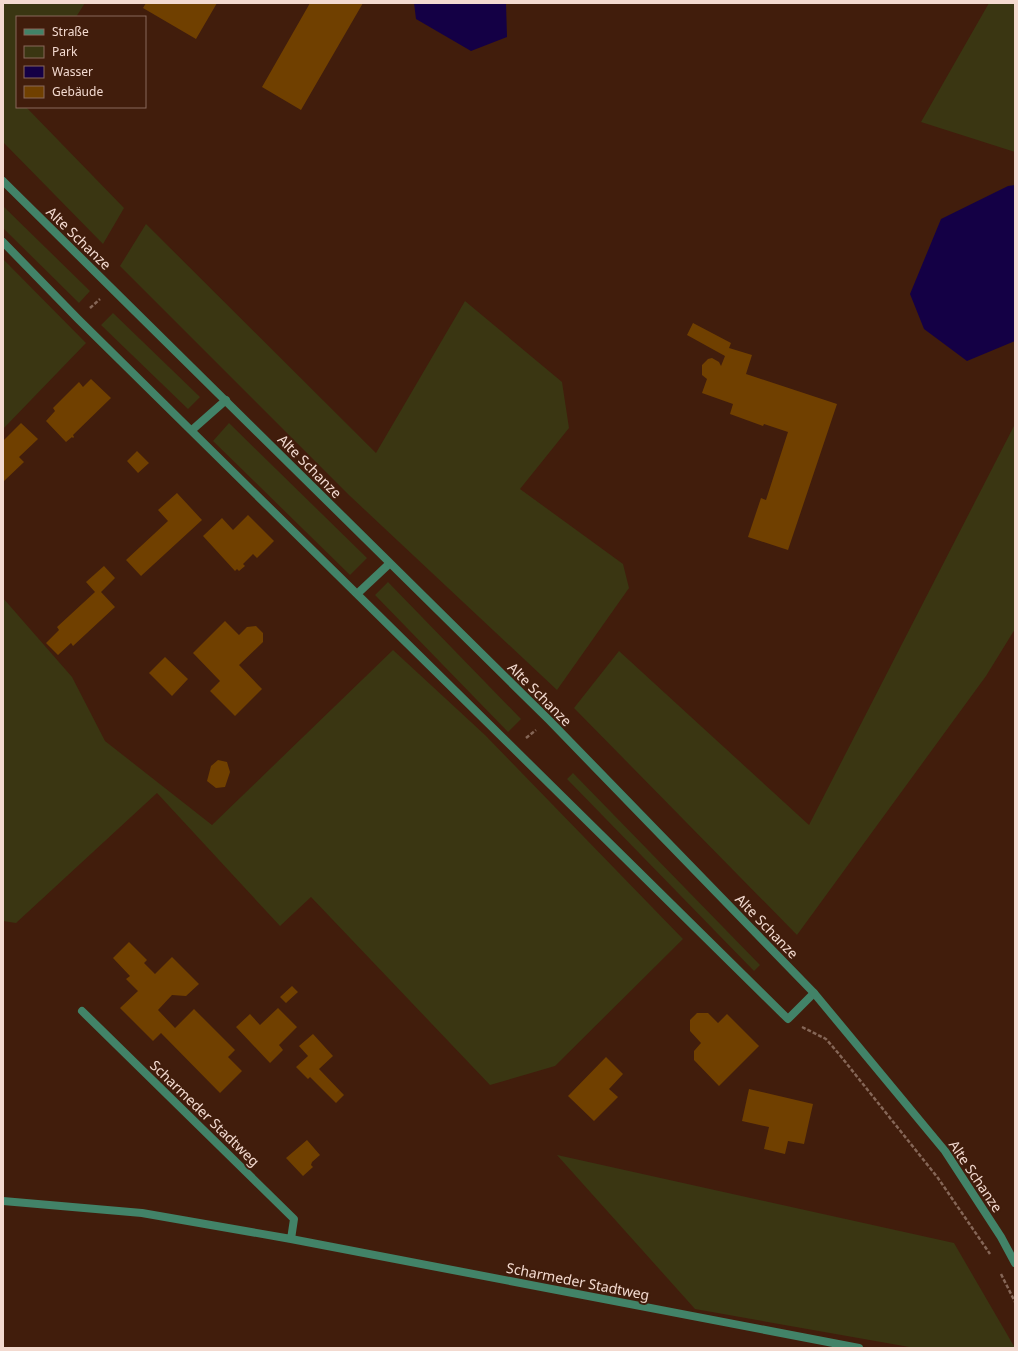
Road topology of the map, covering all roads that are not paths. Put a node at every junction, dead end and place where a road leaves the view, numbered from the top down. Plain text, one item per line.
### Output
1 (3, 182) edge
2 (3, 242) edge
3 (226, 400) junction
4 (192, 430) junction
5 (389, 564) junction
6 (357, 594) junction
7 (814, 993) junction
8 (82, 1011) dead end
9 (3, 1201) edge
10 (291, 1239) junction
11 (1015, 1263) edge
12 (859, 1348) edge

1 - 3 street, Alte Schanze
2 - 4 street
3 - 4 street
3 - 5 street, Alte Schanze
4 - 6 street
5 - 6 street
5 - 7 street, Alte Schanze
6 - 7 street
7 - 11 street, Alte Schanze
8 - 10 street, Scharmeder Stadtweg
9 - 10 street, Scharmeder Stadtweg
10 - 12 street, Scharmeder Stadtweg

